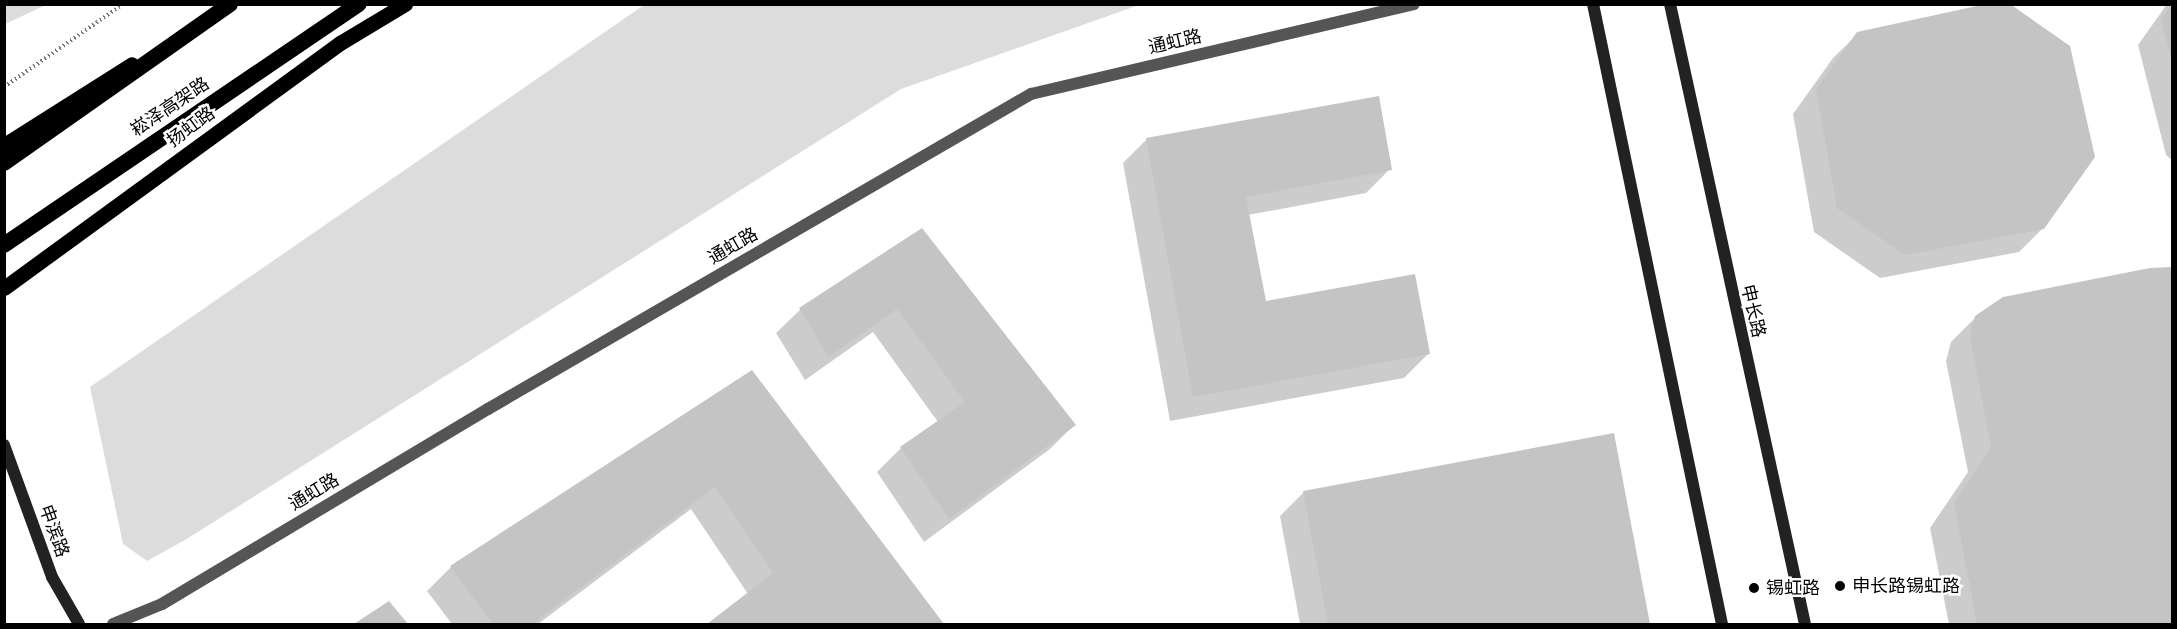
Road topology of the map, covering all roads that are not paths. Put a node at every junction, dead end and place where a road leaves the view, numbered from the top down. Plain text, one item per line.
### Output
1 (225, 4) edge
2 (230, 4) edge
3 (359, 4) edge
4 (405, 4) edge
5 (1414, 4) edge
6 (1593, 4) edge
7 (1670, 4) edge
8 (4, 146) edge
9 (4, 163) edge
10 (4, 245) edge
11 (4, 288) edge
12 (4, 446) edge
13 (79, 624) edge
14 (113, 624) edge
15 (1722, 624) edge
16 (1805, 624) edge

1 - 8 main road
2 - 9 highway
3 - 10 highway, 崧泽高架路
4 - 11 main road, 扬虹路
5 - 14 street, 通虹路
6 - 15 main road
7 - 16 main road, 申长路
12 - 13 main road, 申滨路

